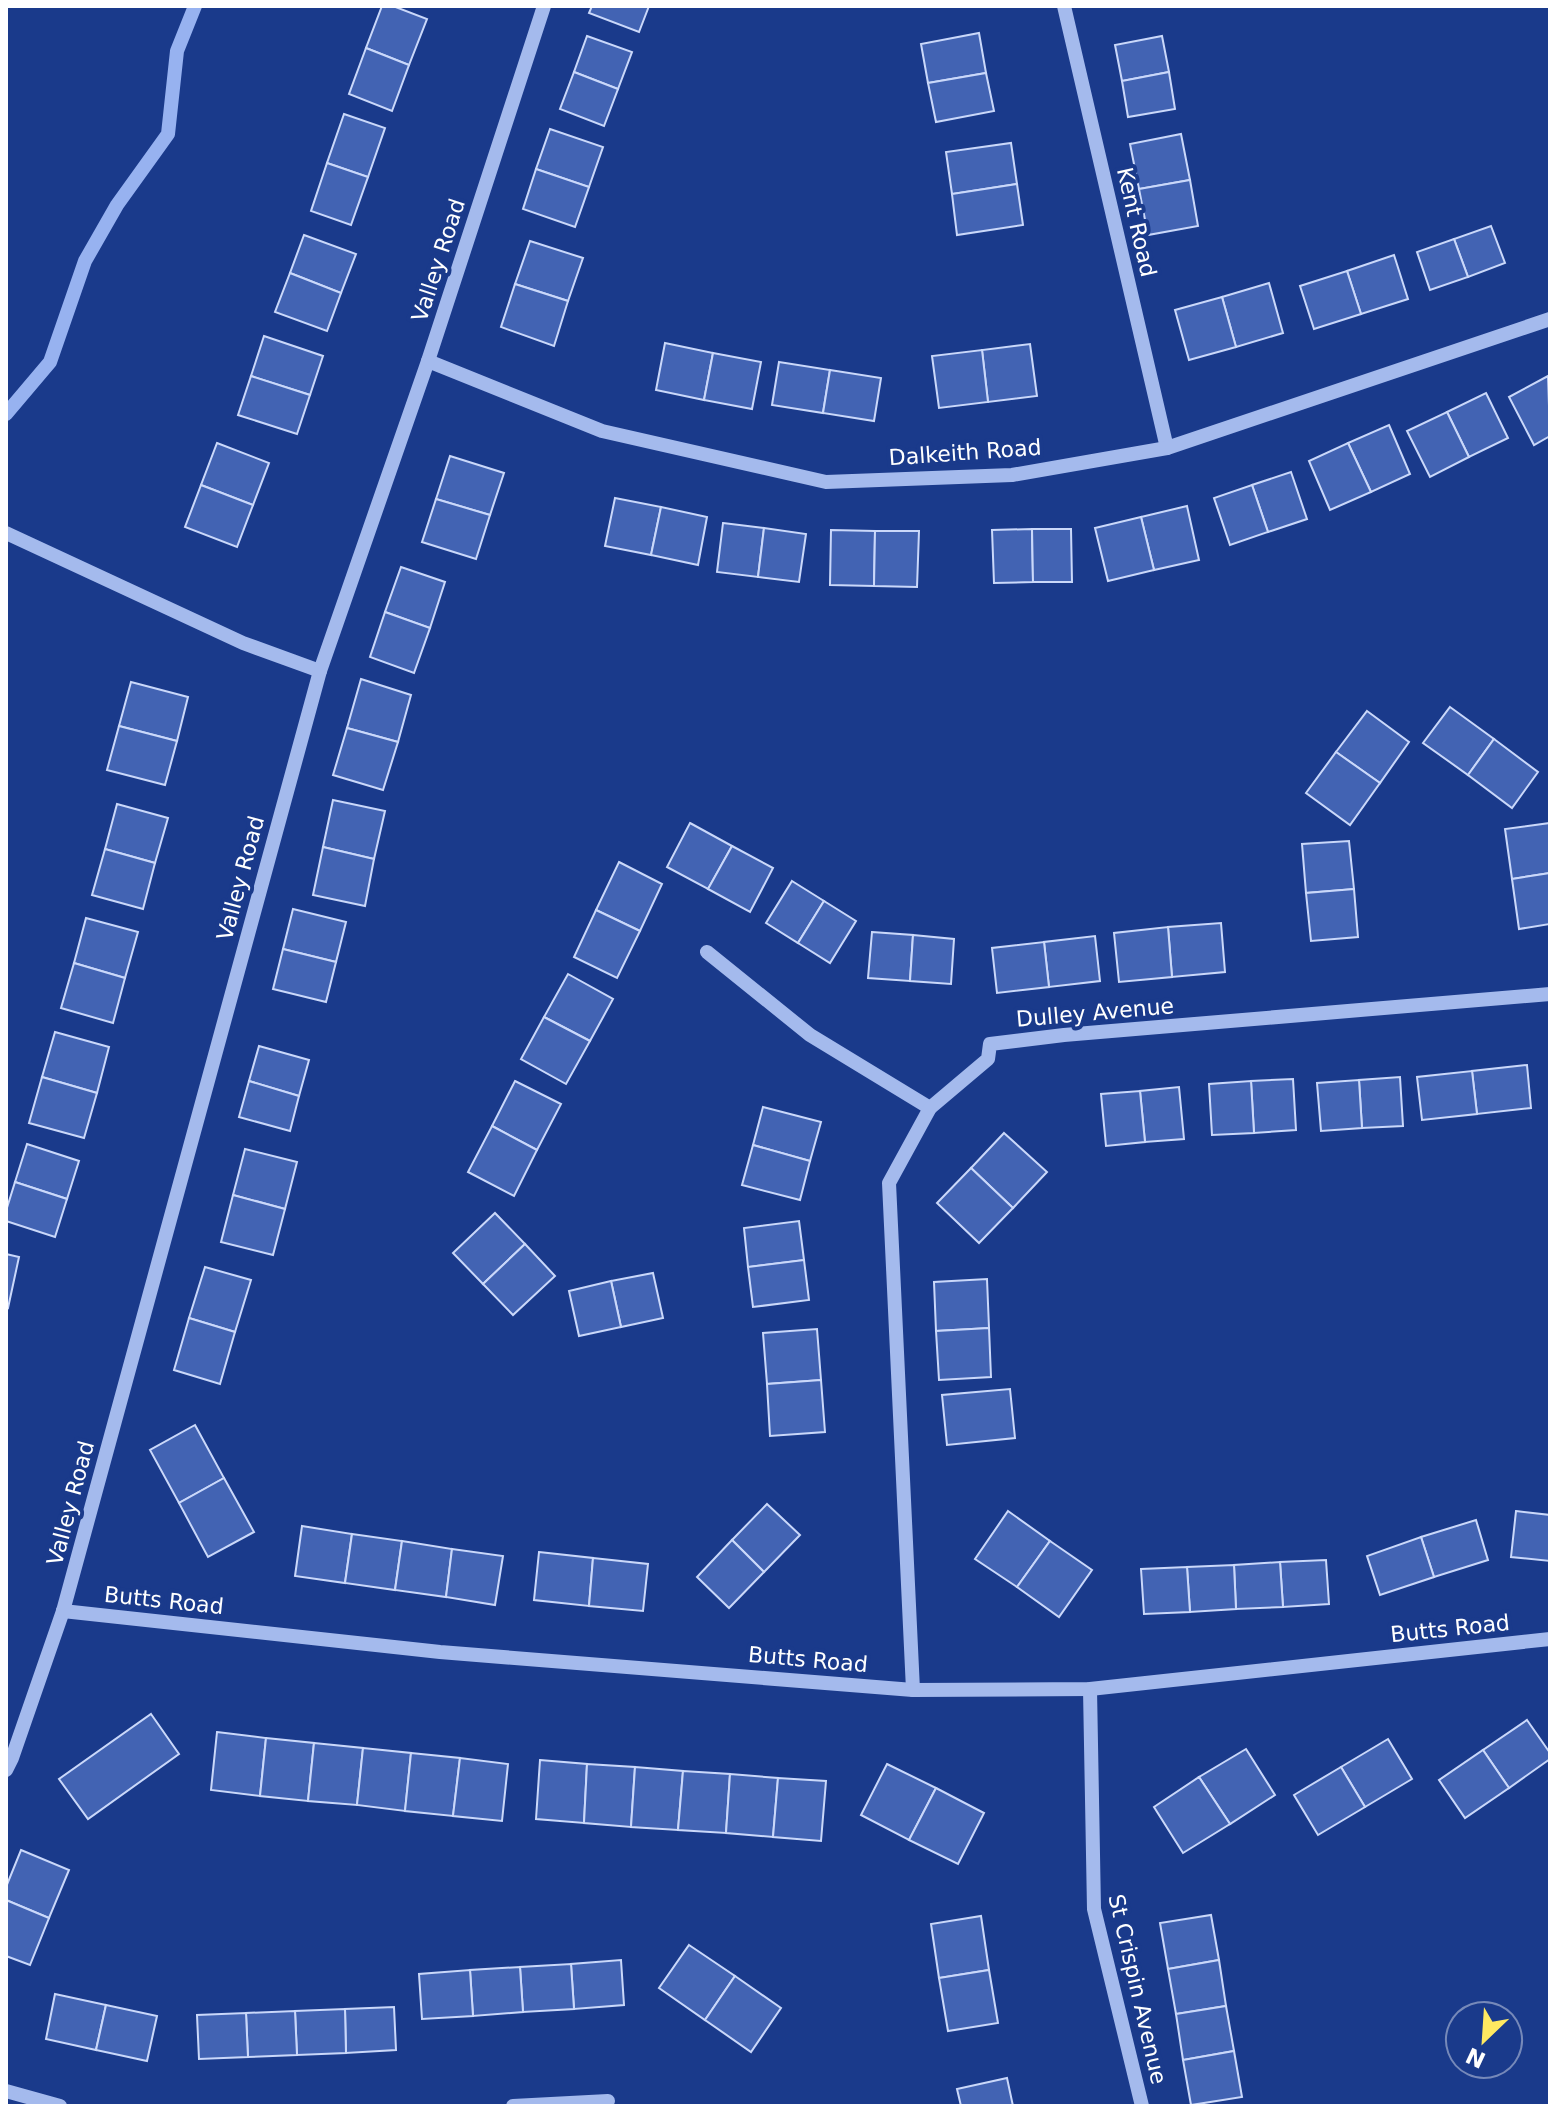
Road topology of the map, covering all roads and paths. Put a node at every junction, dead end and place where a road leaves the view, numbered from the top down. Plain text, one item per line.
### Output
1 (544, 6) edge
2 (1064, 6) edge
3 (1550, 319) edge
4 (428, 361) junction
5 (1167, 448) junction
6 (6, 533) edge
7 (320, 671) junction
8 (707, 952) dead end
9 (1550, 994) edge
10 (930, 1108) junction
11 (63, 1611) junction
12 (1550, 1639) edge
13 (1090, 1689) junction
14 (913, 1690) junction
15 (6, 1770) edge
16 (6, 2091) edge
17 (608, 2101) dead end
18 (60, 2106) edge
19 (513, 2106) edge
20 (1142, 2106) edge

1 - 4 street, Valley Road
2 - 5 street, Kent Road
3 - 5 street, Dalkeith Road
4 - 5 street, Dalkeith Road
4 - 7 street, Valley Road
6 - 7 street
7 - 11 street, Valley Road
8 - 10 street
9 - 10 street, Dulley Avenue
10 - 14 street, Dulley Avenue
11 - 14 street, Butts Road
11 - 15 street, Valley Road
12 - 13 street, Butts Road
13 - 14 street, Butts Road
13 - 20 street, St Crispin Avenue
16 - 18 street
17 - 19 street

